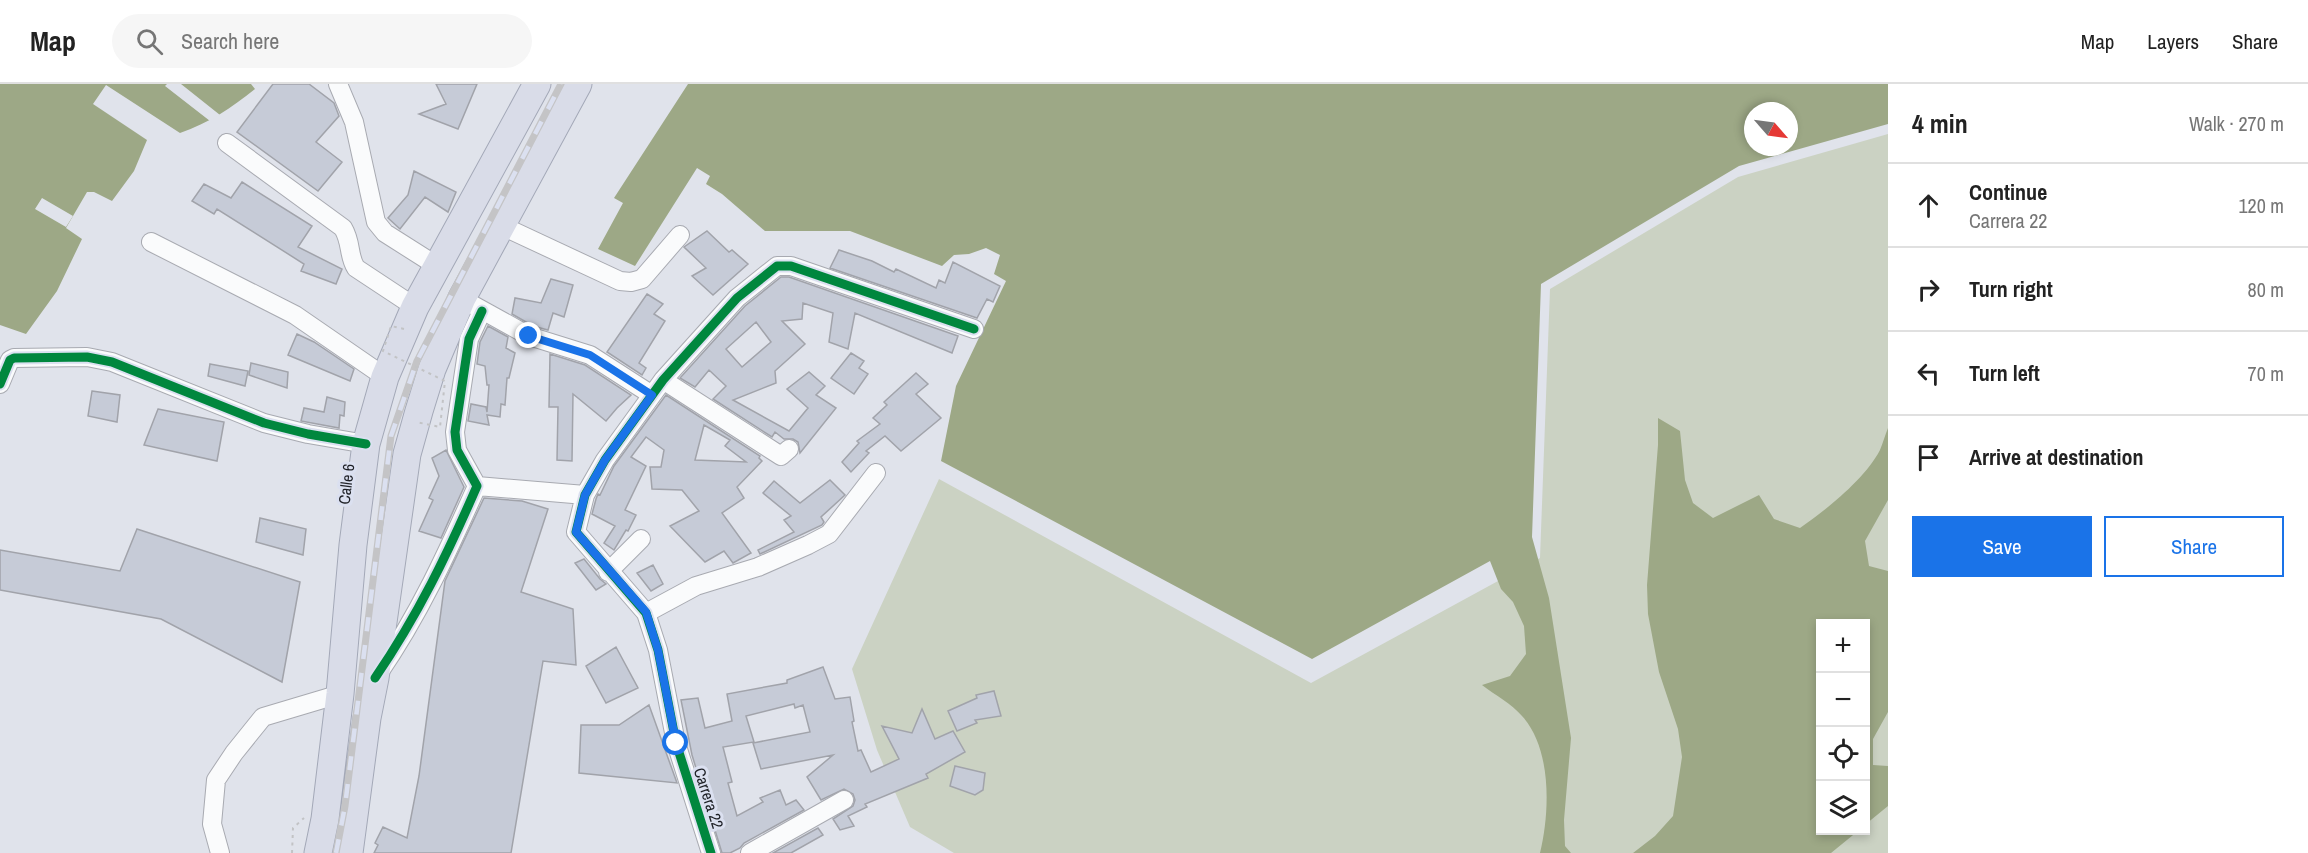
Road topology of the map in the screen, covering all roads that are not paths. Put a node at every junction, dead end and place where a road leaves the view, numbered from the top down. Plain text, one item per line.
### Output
1 (338, 84) edge
2 (537, 84) edge
3 (578, 84) edge
4 (227, 143) dead end
5 (502, 226) junction
6 (680, 235) dead end
7 (151, 242) dead end
8 (437, 266) junction
9 (472, 304) junction
10 (409, 318) junction
11 (974, 329) dead end
12 (385, 377) junction
13 (0, 384) edge
14 (658, 388) junction
15 (366, 444) junction
16 (789, 449) dead end
17 (876, 473) dead end
18 (477, 486) junction
19 (585, 495) junction
20 (641, 539) dead end
21 (608, 572) junction
22 (646, 612) junction
23 (375, 678) junction
24 (340, 694) junction
25 (844, 800) dead end
26 (220, 853) edge
27 (318, 853) edge
28 (349, 853) edge
29 (711, 853) edge
30 (750, 853) edge

1 - 8 street
2 - 8 highway, Calle 6
3 - 5 highway
4 - 10 street
5 - 6 street
5 - 9 highway
7 - 12 street
8 - 10 highway, Calle 6
9 - 14 street
9 - 18 street
9 - 23 highway
10 - 12 highway, Calle 6
11 - 14 street
12 - 15 highway, Calle 6
13 - 15 street
14 - 16 street
14 - 19 street
15 - 24 highway, Calle 6
17 - 22 street
18 - 19 street
18 - 23 street
19 - 21 street, Carrera 22
20 - 21 street
21 - 22 street, Carrera 22
22 - 29 street, Carrera 22
23 - 28 highway
24 - 26 street
24 - 27 highway, Calle 6
25 - 30 street

